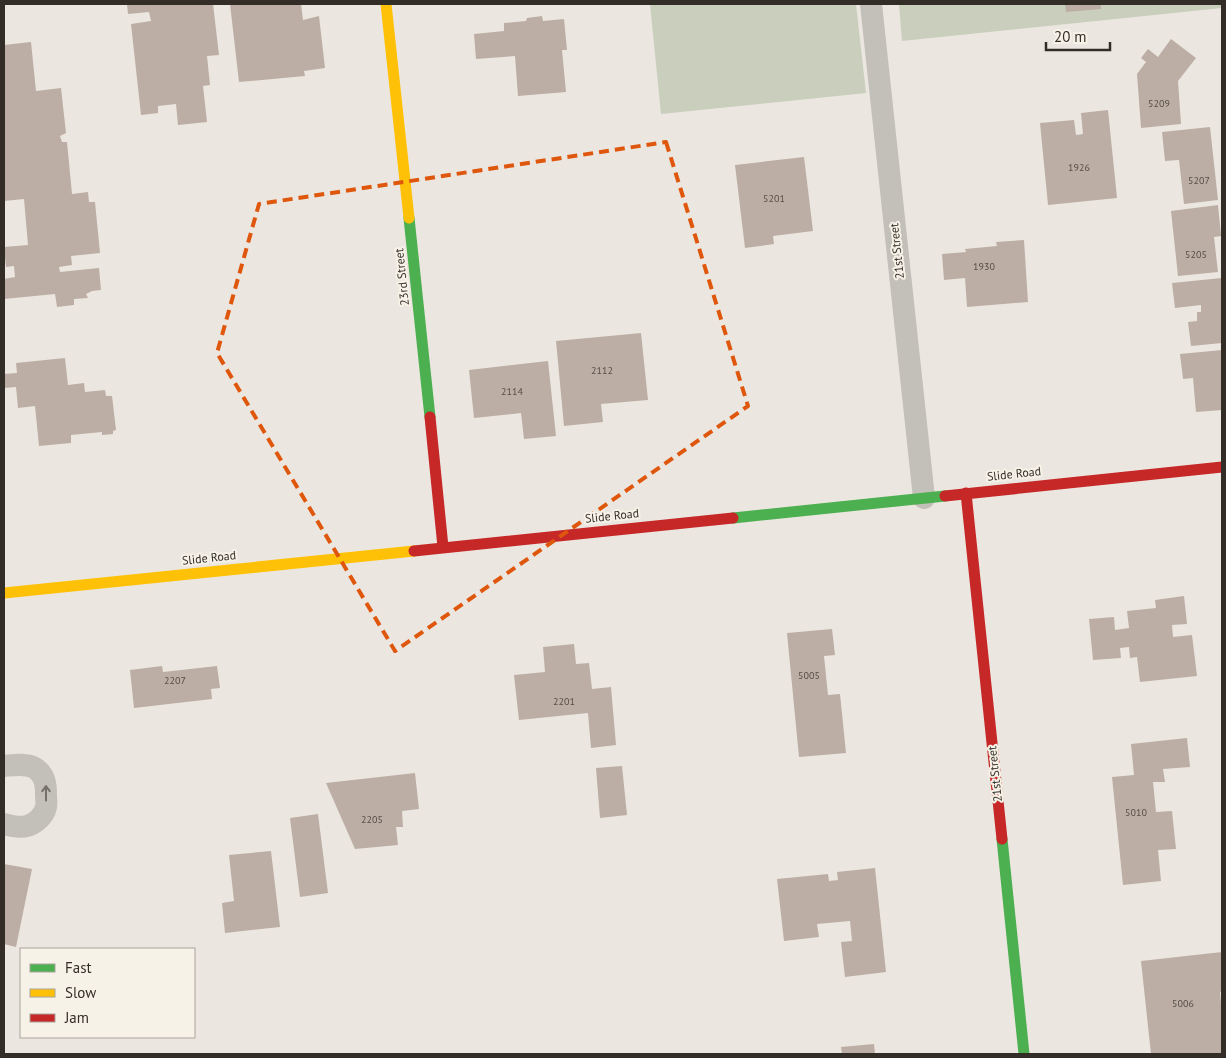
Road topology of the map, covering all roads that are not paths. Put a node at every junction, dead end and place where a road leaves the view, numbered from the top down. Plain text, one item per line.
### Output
1 (386, 4) edge
2 (871, 4) edge
3 (1222, 467) edge
4 (966, 493) junction
5 (924, 498) junction
6 (443, 547) junction
7 (4, 593) edge
8 (4, 766) edge
9 (4, 824) edge
10 (1024, 1054) edge

1 - 6 main road, 23rd Street
2 - 5 street, 21st Street
3 - 4 main road, Slide Road
4 - 5 main road, Slide Road
4 - 10 main road, 21st Street
5 - 6 main road, Slide Road
6 - 7 main road, Slide Road
9 -> 8 street

